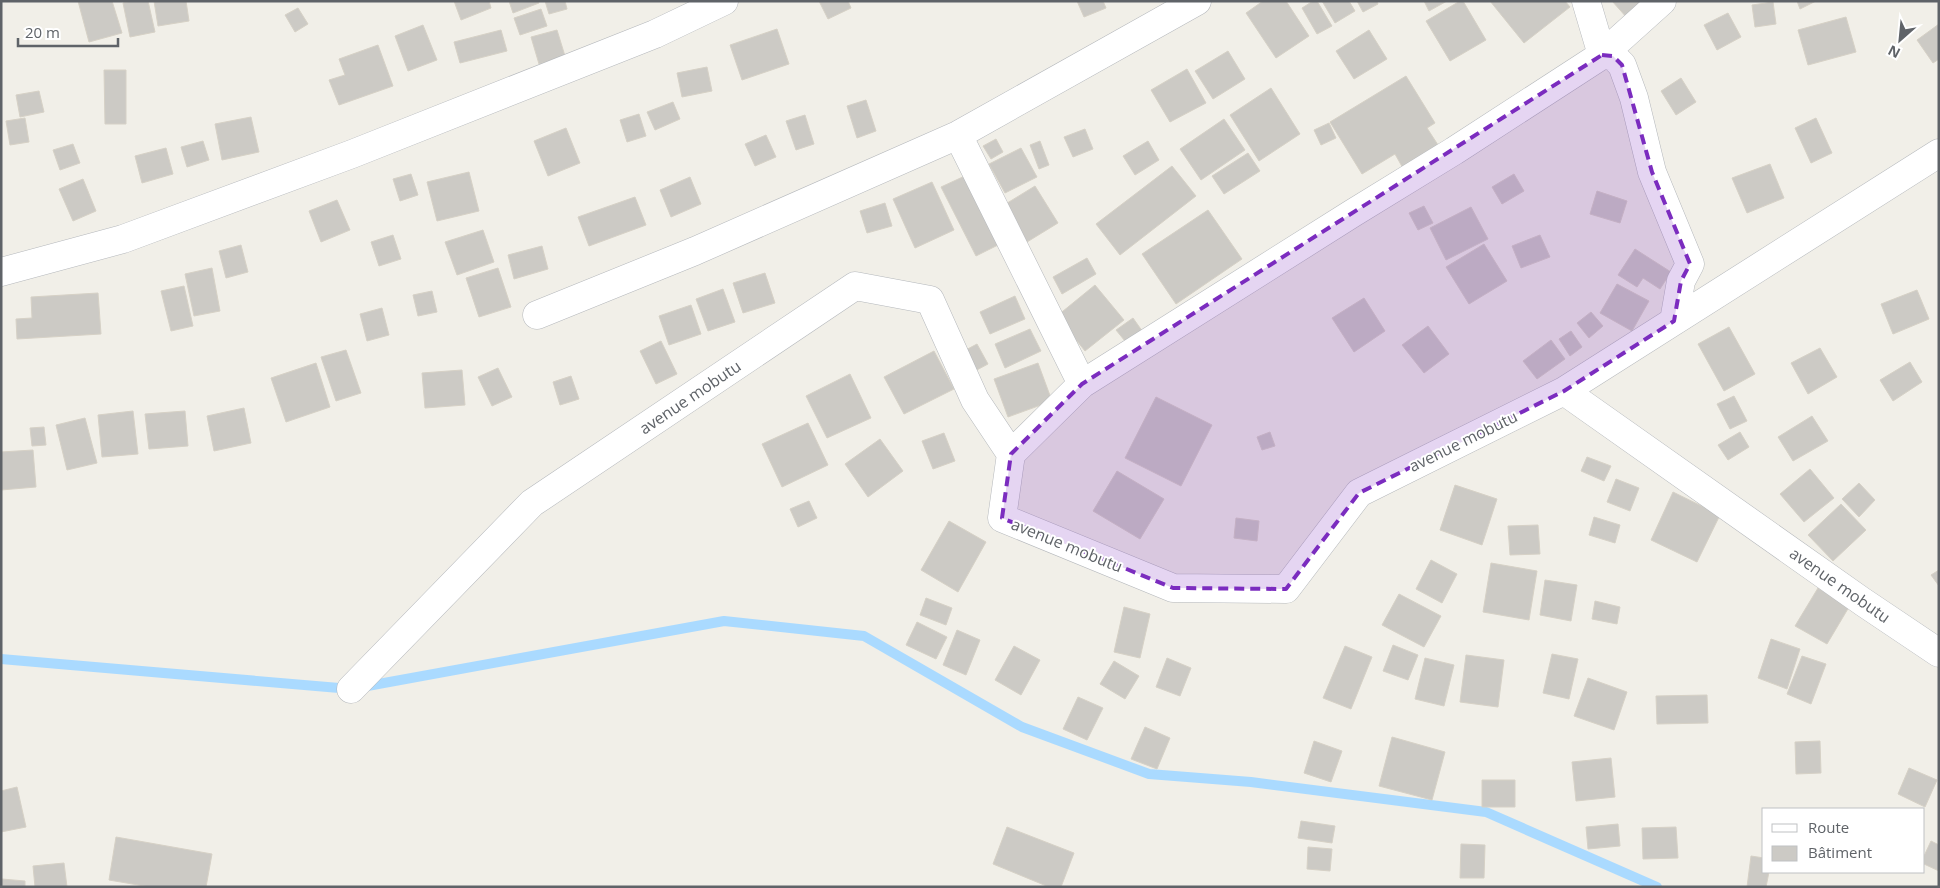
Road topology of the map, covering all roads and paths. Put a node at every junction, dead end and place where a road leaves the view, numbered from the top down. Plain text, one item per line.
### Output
1 (724, 1) edge
2 (1197, 1) edge
3 (1586, 1) edge
4 (1662, 1) edge
5 (1602, 55) junction
6 (958, 135) junction
7 (1939, 153) edge
8 (1, 272) edge
9 (537, 315) dead end
10 (1674, 321) junction
11 (1082, 384) junction
12 (1564, 391) junction
13 (1011, 454) junction
14 (1939, 653) edge
15 (351, 689) dead end

1 - 8 street
2 - 6 street
3 - 5 street
4 - 5 street
5 - 10 street
5 - 11 street
6 - 9 street
6 - 11 street
7 - 10 street
10 - 12 street
11 - 13 street
12 - 13 street, avenue mobutu
12 - 14 street, avenue mobutu
13 - 15 street, avenue mobutu

